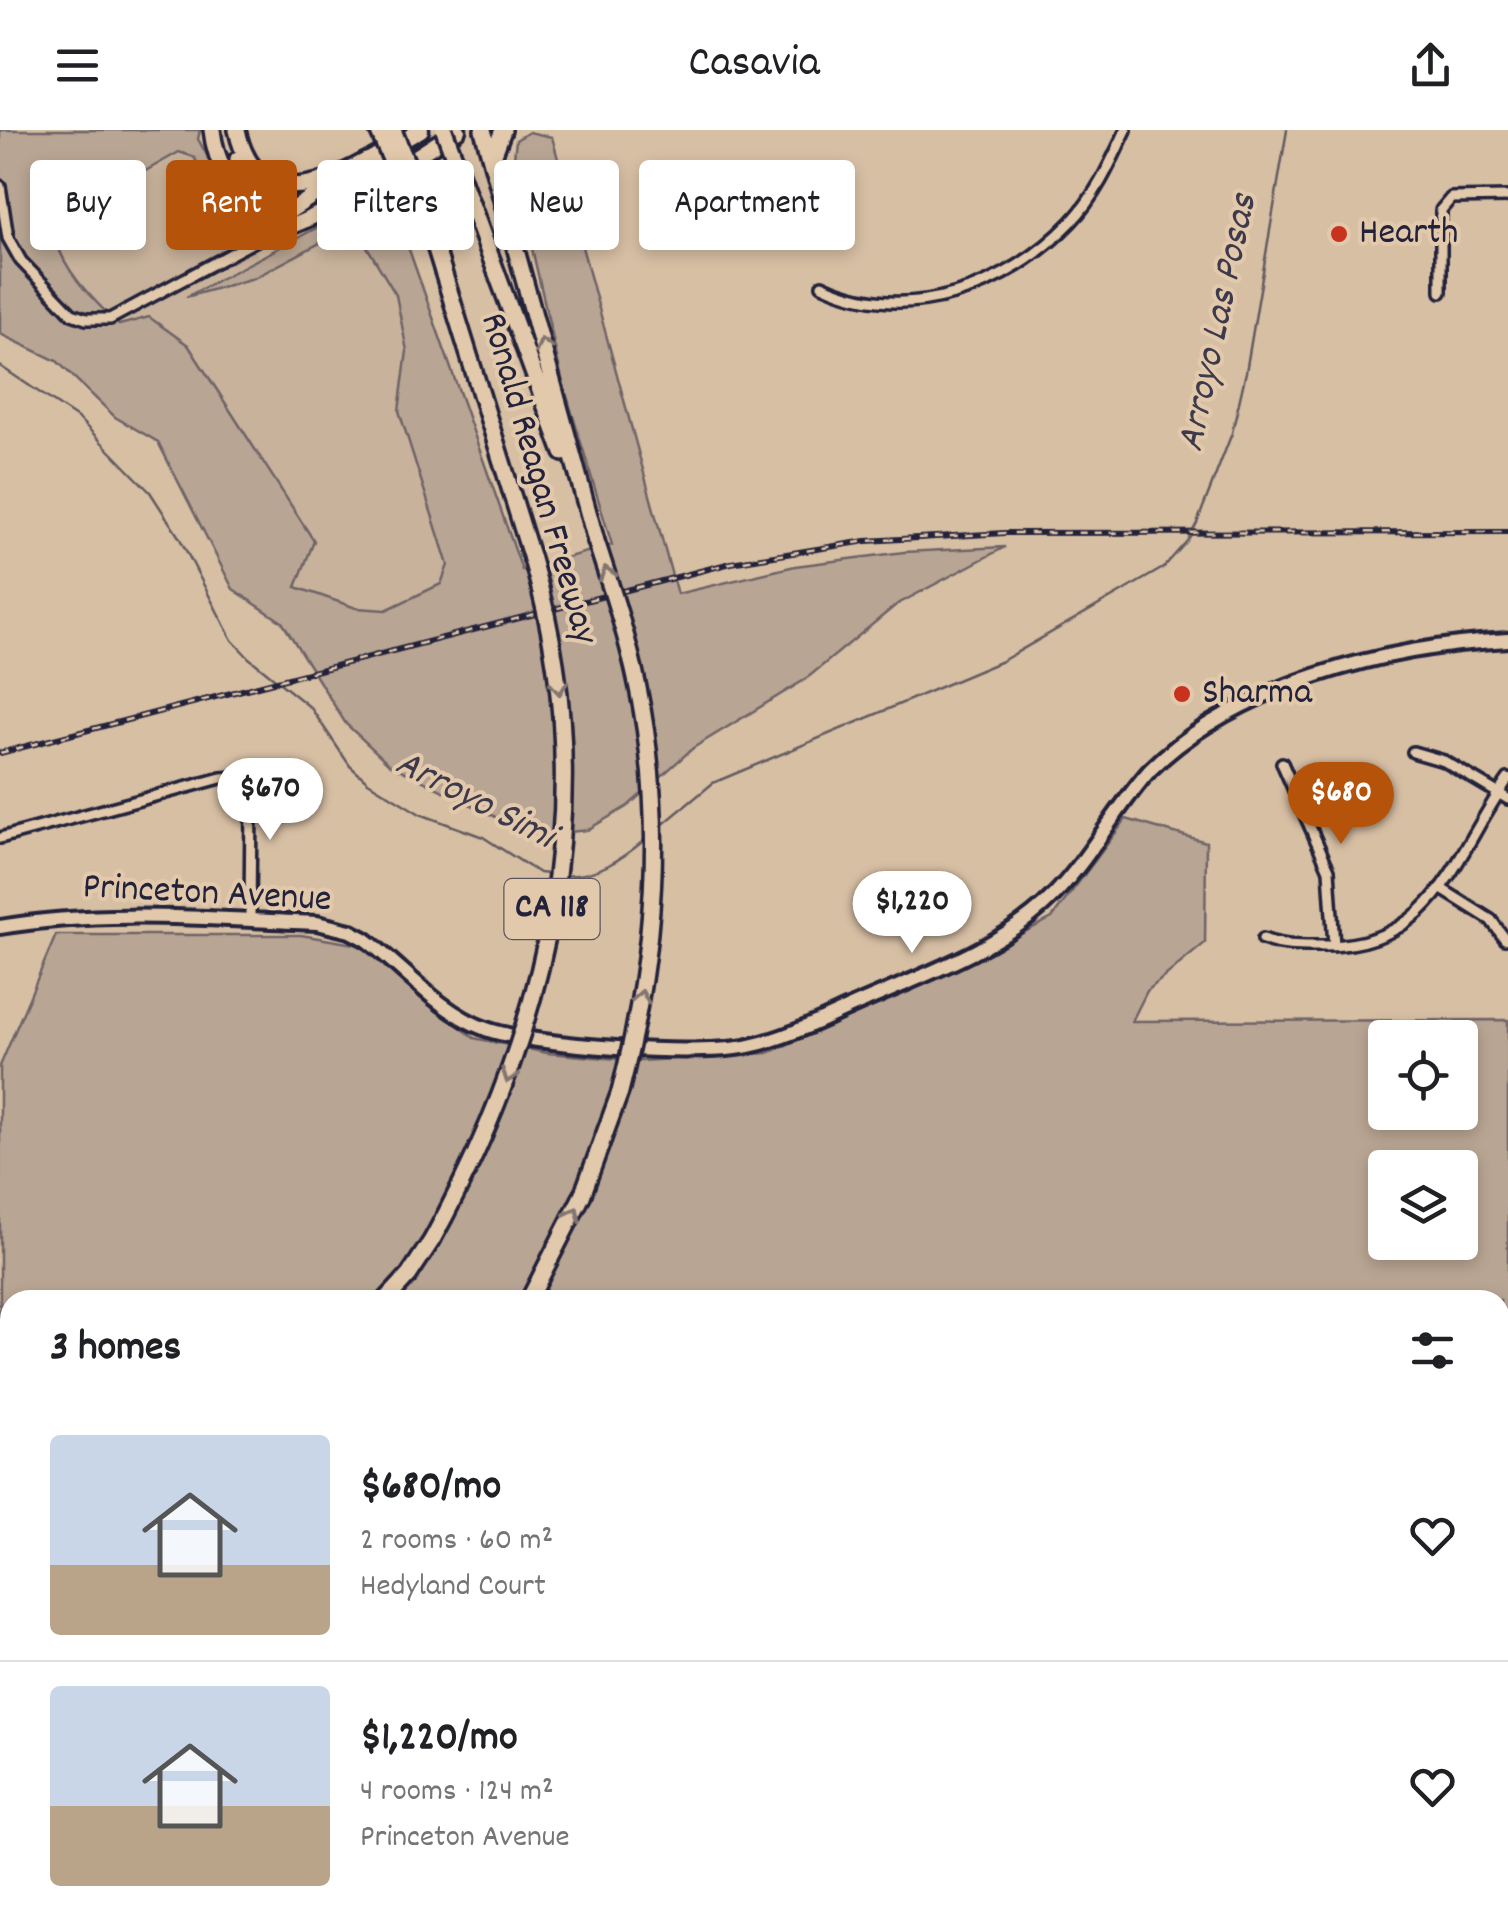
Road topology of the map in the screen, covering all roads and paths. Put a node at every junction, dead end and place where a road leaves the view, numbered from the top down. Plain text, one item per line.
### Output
1 (212, 130) edge
2 (237, 130) edge
3 (378, 130) edge
4 (394, 130) edge
5 (421, 130) edge
6 (444, 130) edge
7 (458, 130) edge
8 (483, 130) edge
9 (504, 130) edge
10 (1126, 130) edge
11 (218, 160) edge
12 (239, 160) edge
13 (368, 160) edge
14 (394, 160) edge
15 (403, 160) edge
16 (492, 162) junction
17 (317, 184) edge
18 (0, 186) edge
19 (1508, 196) edge
20 (297, 224) edge
21 (238, 250) edge
22 (434, 250) edge
23 (822, 285) dead end
24 (1441, 292) dead end
25 (596, 541) junction
26 (1508, 640) edge
27 (1413, 752) dead end
28 (1282, 763) dead end
29 (1508, 779) edge
30 (1503, 796) edge
31 (0, 838) edge
32 (1440, 888) junction
33 (250, 920) junction
34 (0, 926) edge
35 (1505, 938) dead end
36 (1263, 939) dead end
37 (1334, 946) junction
38 (395, 1290) edge
39 (534, 1290) edge

1 - 11 highway
2 - 12 highway
2 - 17 highway
3 - 14 highway, CA 118, bridge
4 - 15 highway, bridge
5 - 13 main road
6 - 25 highway, bridge
7 - 20 main road
8 - 16 highway
9 - 16 highway
10 - 23 street
25 -> 16 highway, CA 118
18 - 21 street
19 - 24 street
22 -> 38 highway, Ronald Reagan Freeway / CA 118, bridge
39 -> 25 highway, Ronald Reagan Freeway / CA 118, bridge
26 - 33 street, Princeton Avenue
27 - 30 street
28 - 37 street
29 - 30 street
30 - 32 street
31 - 33 street
32 - 35 street
32 - 37 street
33 - 34 street, Princeton Avenue
36 - 37 street

